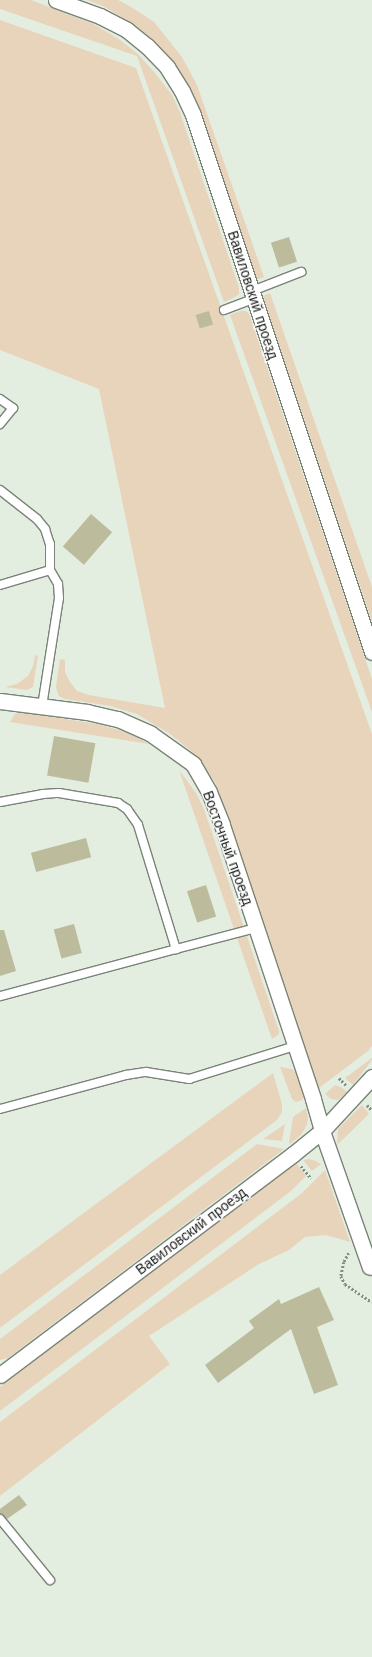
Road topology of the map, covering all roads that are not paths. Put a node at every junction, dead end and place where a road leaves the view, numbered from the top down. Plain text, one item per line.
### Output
1 (56, 0) edge
2 (301, 272) dead end
3 (253, 294) junction
4 (224, 310) dead end
5 (0, 399) edge
6 (0, 424) edge
7 (0, 490) edge
8 (50, 570) junction
9 (0, 585) edge
10 (372, 652) edge
11 (0, 701) edge
12 (42, 706) junction
13 (0, 802) edge
14 (256, 928) junction
15 (176, 948) junction
16 (0, 996) edge
17 (295, 1046) junction
18 (372, 1077) edge
19 (0, 1109) edge
20 (322, 1131) junction
21 (370, 1267) dead end
22 (0, 1374) edge
23 (0, 1519) edge
24 (50, 1580) dead end

1 - 3 street, Вавиловский проезд
2 - 3 lane
3 - 4 lane
3 - 10 street, Вавиловский проезд
5 - 6 lane
7 - 8 lane
8 - 9 lane
8 - 12 lane
11 - 12 street, Восточный проезд
12 - 14 street, Восточный проезд
13 - 15 lane
14 - 15 lane
14 - 17 street, Восточный проезд
15 - 16 lane
17 - 19 lane
17 - 20 street, Восточный проезд
18 - 20 street, Вавиловский проезд
20 - 21 street, Восточный проезд
20 - 22 street, Вавиловский проезд
23 - 24 lane

